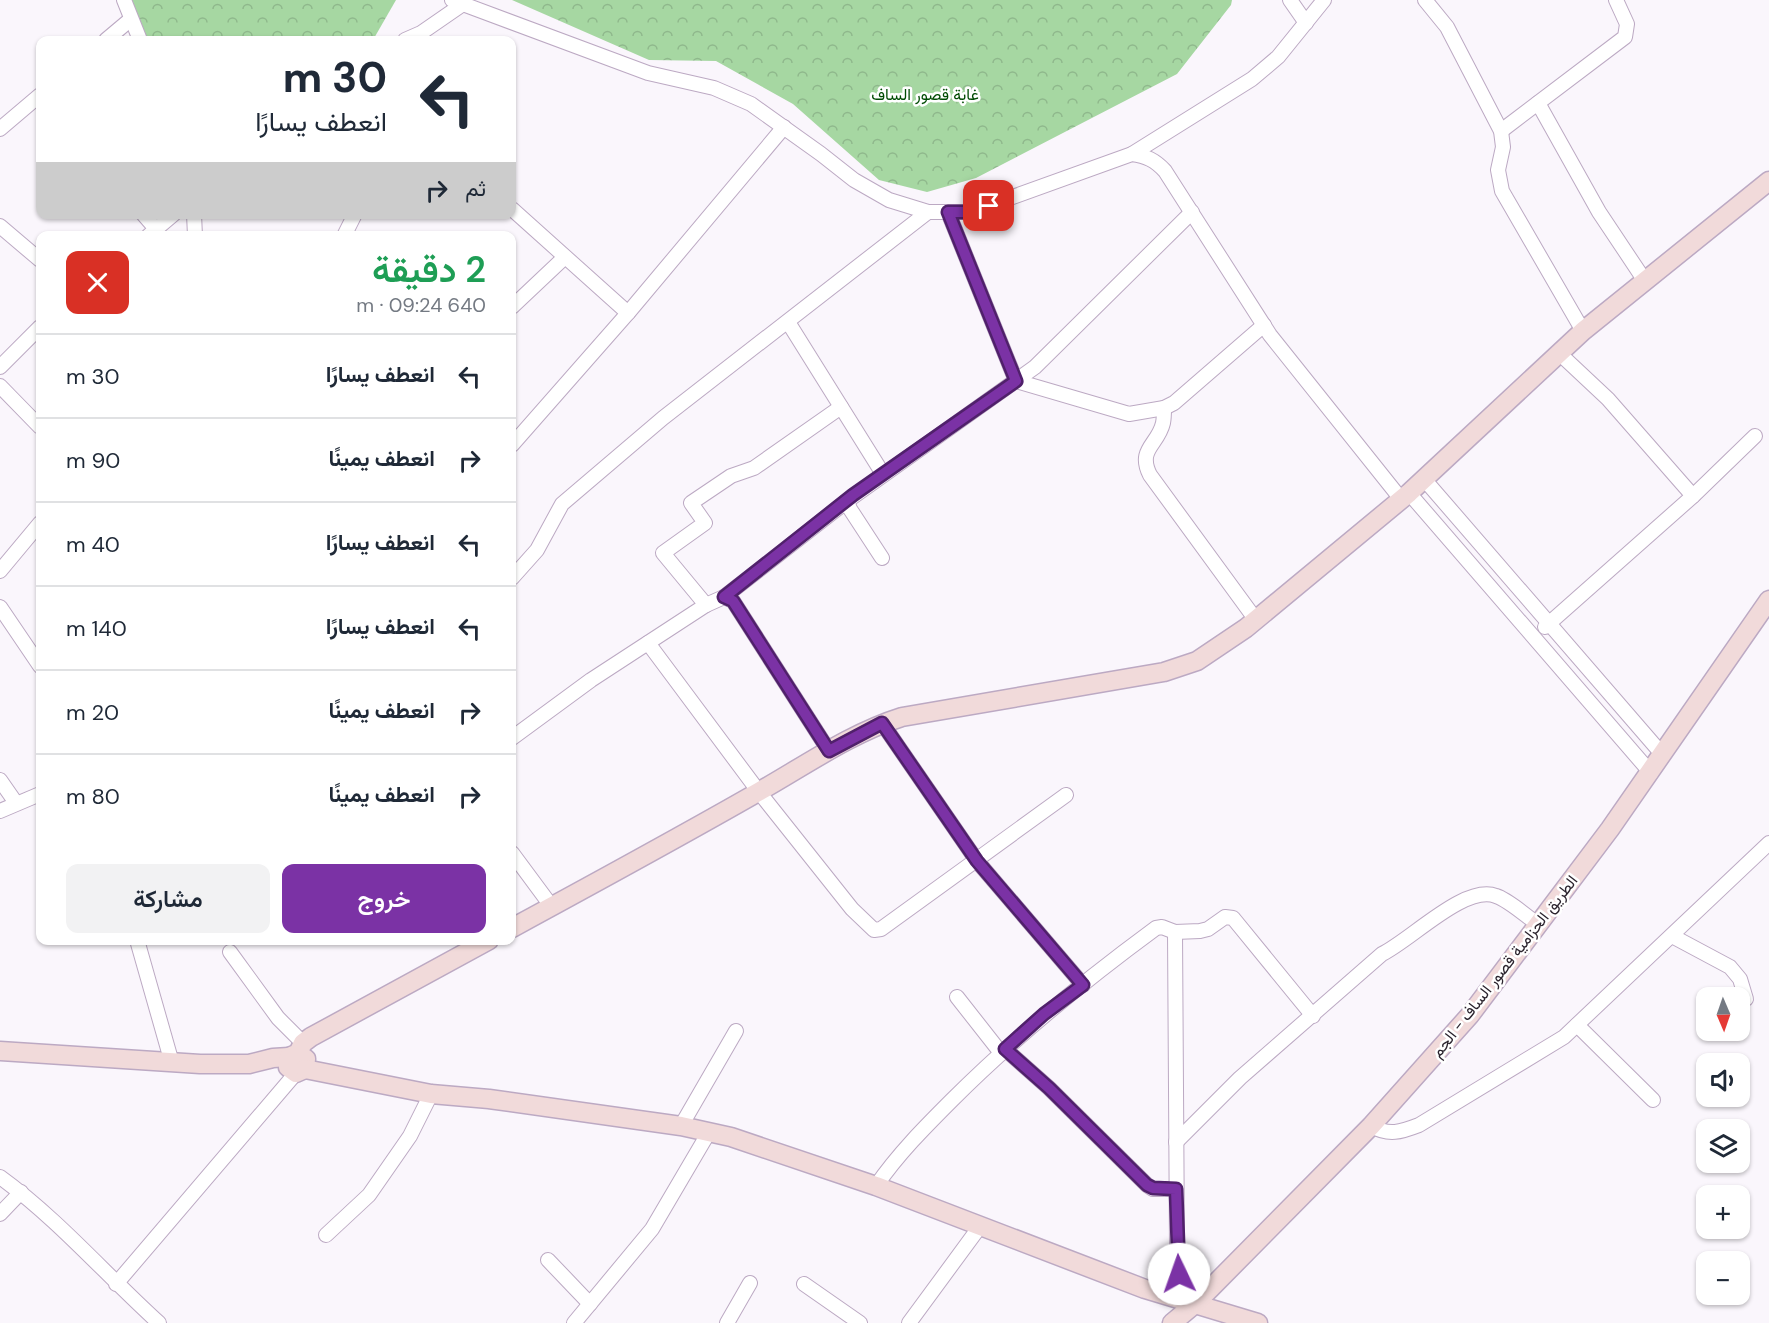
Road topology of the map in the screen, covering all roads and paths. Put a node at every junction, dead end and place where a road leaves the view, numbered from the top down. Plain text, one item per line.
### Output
1 (124, 0) edge
2 (1290, 0) edge
3 (1324, 0) edge
4 (1425, 0) edge
5 (1616, 0) edge
6 (457, 2) edge
7 (131, 19) junction
8 (1306, 23) junction
9 (111, 36) edge
10 (138, 36) edge
11 (422, 36) edge
12 (36, 99) edge
13 (1538, 103) junction
14 (784, 127) junction
15 (0, 129) edge
16 (1501, 131) junction
17 (1132, 154) junction
18 (1769, 181) edge
19 (928, 212) junction
20 (948, 212) junction
21 (1191, 212) junction
22 (516, 213) edge
23 (168, 219) edge
24 (0, 226) edge
25 (153, 231) edge
26 (36, 257) edge
27 (565, 257) junction
28 (1645, 281) junction
29 (516, 303) edge
30 (628, 313) junction
31 (788, 322) junction
32 (1264, 325) junction
33 (36, 331) edge
34 (1583, 331) junction
35 (1560, 354) junction
36 (0, 367) edge
37 (1016, 381) junction
38 (0, 386) edge
39 (841, 408) junction
40 (1164, 408) junction
41 (36, 423) edge
42 (1755, 436) dead end
43 (516, 440) edge
44 (883, 474) junction
45 (1424, 478) junction
46 (1405, 496) junction
47 (1693, 496) junction
48 (847, 501) junction
49 (36, 528) edge
50 (882, 558) dead end
51 (0, 572) edge
52 (516, 574) edge
53 (724, 597) junction
54 (1769, 600) edge
55 (706, 605) junction
56 (0, 607) edge
57 (1256, 620) junction
58 (1550, 623) junction
59 (1534, 636) junction
60 (648, 643) junction
61 (36, 660) edge
62 (882, 723) junction
63 (516, 735) edge
64 (829, 751) junction
65 (1662, 754) junction
66 (1651, 773) junction
67 (0, 780) edge
68 (759, 792) junction
69 (1065, 795) dead end
70 (36, 796) edge
71 (16, 803) junction
72 (0, 811) edge
73 (1769, 843) edge
74 (516, 858) edge
75 (977, 861) junction
76 (552, 907) junction
77 (1539, 925) junction
78 (516, 926) edge
79 (1175, 932) junction
80 (1672, 936) junction
81 (138, 945) edge
82 (480, 945) edge
83 (230, 952) dead end
84 (1083, 985) junction
85 (1742, 987) edge
86 (957, 997) dead end
87 (1313, 1016) junction
88 (1577, 1025) junction
89 (736, 1030) dead end
90 (0, 1051) edge
91 (1003, 1051) junction
92 (297, 1061) junction
93 (172, 1063) junction
94 (431, 1094) junction
95 (1653, 1100) dead end
96 (681, 1126) junction
97 (1371, 1126) junction
98 (709, 1132) junction
99 (1176, 1142) junction
100 (0, 1177) edge
101 (876, 1186) junction
102 (1176, 1189) junction
103 (21, 1192) junction
104 (0, 1214) edge
105 (981, 1225) junction
106 (326, 1235) dead end
107 (548, 1260) dead end
108 (750, 1283) dead end
109 (116, 1284) junction
110 (804, 1284) dead end
111 (1172, 1297) junction
112 (1196, 1303) junction
113 (590, 1304) junction
114 (159, 1323) edge
115 (574, 1323) edge
116 (727, 1323) edge
117 (860, 1323) edge
118 (909, 1323) edge
119 (1172, 1323) edge
120 (1258, 1323) edge

1 - 7 street
2 - 8 street
3 - 8 street
4 - 16 street
5 - 13 street
6 - 11 street
6 - 14 street
7 - 9 street
7 - 10 street
8 - 17 street
12 - 15 street
13 - 16 street
13 - 28 street
14 - 19 street
14 - 30 street
16 - 34 street
17 - 20 street
17 - 21 street
18 - 28 street
19 - 20 street
19 - 31 street
20 - 37 street
21 - 32 street
21 - 37 street
22 - 27 street
23 - 25 street
24 - 26 street
27 - 29 street
27 - 30 street
28 - 34 street
30 - 43 street
31 - 39 street
31 - 52 street
32 - 40 street
32 - 46 street
33 - 36 street
34 - 35 street
35 - 45 street
35 - 47 street
37 - 40 street
37 - 44 street
38 - 41 street
39 - 44 street
39 - 55 street
40 - 57 street
42 - 47 street
44 - 48 street
45 - 46 street
45 - 58 street
46 - 57 street
46 - 59 street
47 - 58 street
48 - 50 street
48 - 53 street
49 - 51 street
53 - 55 street
53 - 64 street
54 - 65 street, الطريق الحزامية قصور الساف - الجم
55 - 60 street
56 - 61 street
57 - 62 street
58 - 59 street
58 - 65 street
59 - 66 street
60 - 63 street
60 - 68 street
62 - 64 street
62 - 75 street
64 - 68 street
65 - 66 street, الطريق الحزامية قصور الساف - الجم
66 - 77 street, الطريق الحزامية قصور الساف - الجم
67 - 71 street
68 - 75 street
68 - 76 street
69 - 75 street
70 - 71 street
71 - 72 street
73 - 80 street
74 - 76 street
75 - 84 street
76 - 78 street
77 - 87 street
77 - 97 street, الطريق الحزامية قصور الساف - الجم
79 - 84 street
79 - 87 street
79 - 99 street
80 - 85 street
80 - 88 street
81 - 93 street
82 - 92 street
83 - 92 street
84 - 91 street
86 - 91 street
87 - 99 street
88 - 95 street
88 - 97 street
89 - 96 street
90 - 93 street
91 - 101 street
91 - 102 street
92 - 93 street
92 - 94 street
92 - 109 street
94 - 96 street
94 - 106 street
96 - 98 street
97 - 112 street, الطريق الحزامية قصور الساف - الجم
98 - 101 street
98 - 113 street
99 - 102 street
100 - 103 street
101 - 105 street
102 - 111 street
103 - 104 street
103 - 109 street
105 - 111 street
105 - 118 street
107 - 113 street
108 - 116 street
109 - 114 street
110 - 117 street
111 - 112 street
112 - 119 street, الطريق الحزامية قصور الساف - الجم
112 - 120 street
113 - 115 street

